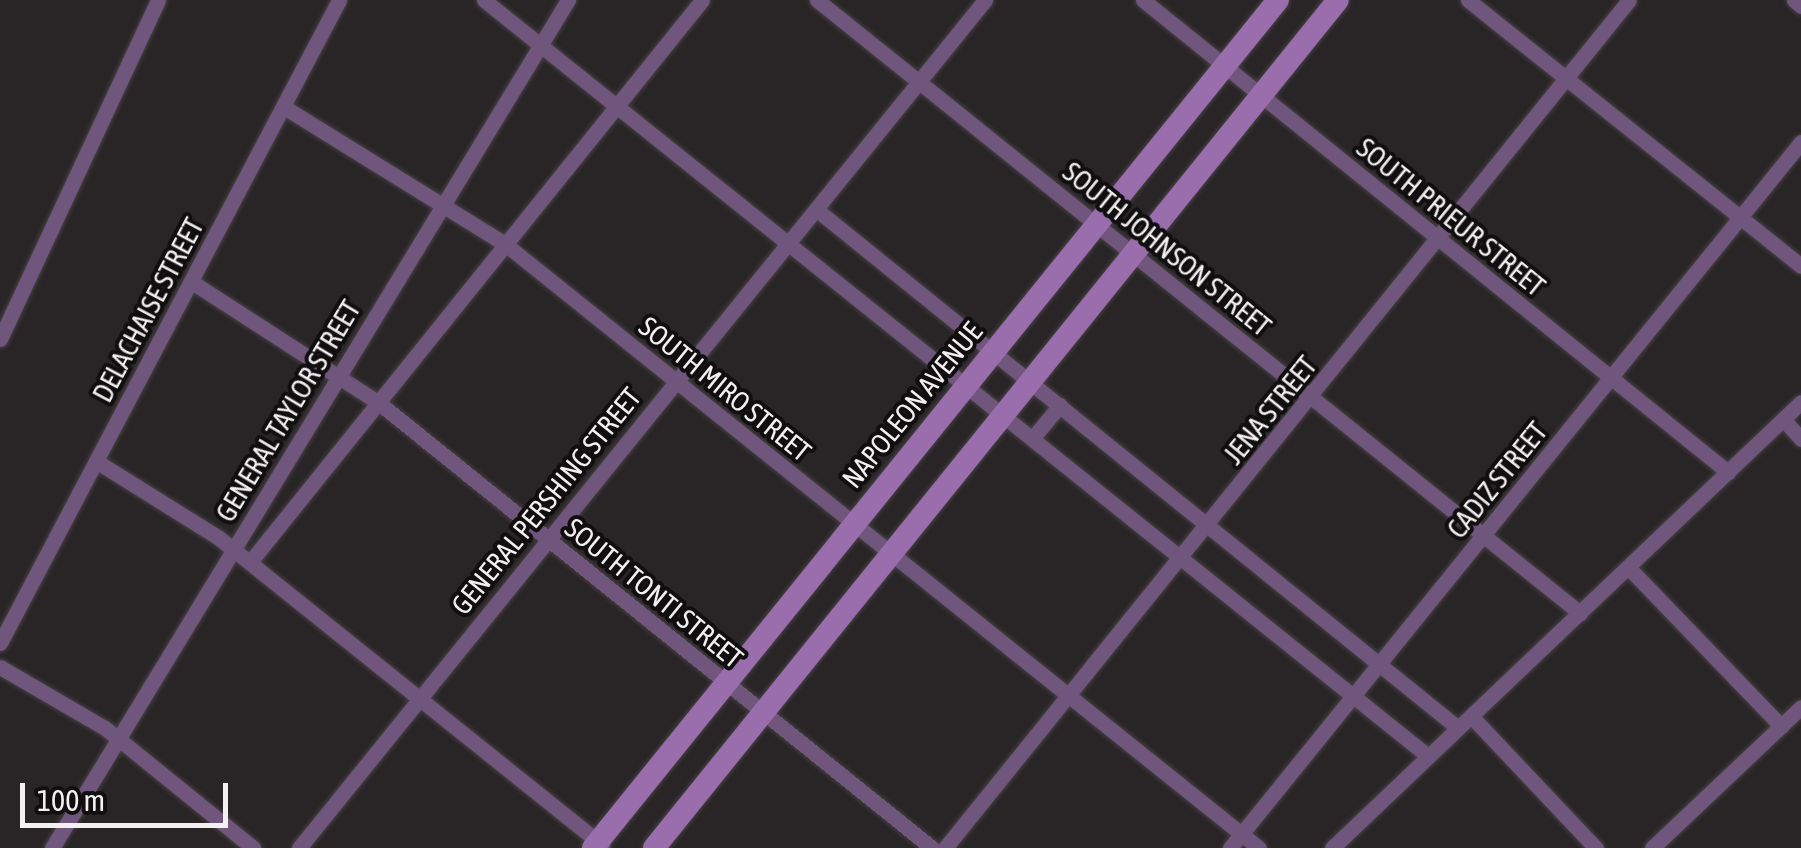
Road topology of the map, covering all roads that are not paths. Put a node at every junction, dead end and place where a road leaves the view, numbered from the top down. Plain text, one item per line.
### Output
1 (158, 0) edge
2 (339, 0) edge
3 (484, 0) edge
4 (568, 0) edge
5 (702, 0) edge
6 (817, 0) edge
7 (985, 0) edge
8 (1143, 0) edge
9 (1278, 0) edge
10 (1338, 0) edge
11 (1468, 0) edge
12 (1629, 0) edge
13 (1794, 0) edge
14 (1801, 6) edge
15 (542, 42) junction
16 (1224, 66) junction
17 (1565, 79) junction
18 (920, 83) junction
19 (1261, 95) junction
20 (618, 103) junction
21 (284, 107) junction
22 (1801, 142) edge
23 (445, 201) junction
24 (817, 210) junction
25 (1740, 218) junction
26 (1096, 224) junction
27 (1438, 238) junction
28 (792, 240) junction
29 (505, 244) junction
30 (1133, 254) junction
31 (1801, 266) edge
32 (192, 282) junction
33 (0, 340) edge
34 (994, 351) junction
35 (339, 376) junction
36 (1612, 379) junction
37 (675, 381) junction
38 (970, 381) junction
39 (1030, 381) junction
40 (1312, 398) junction
41 (1801, 402) edge
42 (378, 403) junction
43 (1060, 405) junction
44 (1006, 411) junction
45 (1783, 420) junction
46 (1036, 435) junction
47 (1801, 438) edge
48 (96, 461) junction
49 (1728, 472) junction
50 (854, 525) junction
51 (1208, 526) junction
52 (1484, 535) junction
53 (548, 539) junction
54 (233, 549) junction
55 (890, 555) junction
56 (1184, 556) junction
57 (250, 562) junction
58 (1628, 567) junction
59 (1580, 613) junction
60 (0, 644) edge
61 (1381, 662) junction
62 (0, 666) edge
63 (726, 684) junction
64 (1356, 692) junction
65 (421, 698) junction
66 (1068, 698) junction
67 (1801, 706) edge
68 (764, 712) junction
69 (1471, 716) junction
70 (1781, 726) junction
71 (1458, 728) junction
72 (115, 740) junction
73 (1428, 756) junction
74 (1242, 834) junction
75 (1661, 845) edge
76 (599, 846) edge
77 (52, 848) edge
78 (253, 848) edge
79 (298, 848) edge
80 (654, 848) edge
81 (932, 848) edge
82 (945, 848) edge
83 (1230, 848) edge
84 (1259, 848) edge
85 (1332, 848) edge
86 (1596, 848) edge

1 - 33 street
2 - 21 street, DELACHAISE STREET
3 - 15 street
4 - 15 street, GENERAL TAYLOR STREET
5 - 20 street
6 - 18 street, SOUTH JOHNSON STREET
7 - 18 street, GENERAL PERSHING STREET
8 - 16 street, SOUTH PRIEUR STREET
9 - 16 main road, NAPOLEON AVENUE
10 - 19 main road
11 - 17 street
12 - 17 street, JENA STREET
13 - 14 street
15 - 20 street
15 - 23 street, GENERAL TAYLOR STREET
16 - 19 street, SOUTH PRIEUR STREET
16 - 26 main road, NAPOLEON AVENUE
17 - 25 street
17 - 27 street, JENA STREET
18 - 24 street, GENERAL PERSHING STREET
18 - 26 street, SOUTH JOHNSON STREET
19 - 27 street, SOUTH PRIEUR STREET
19 - 30 main road
20 - 28 street
20 - 29 street
21 - 23 street, SOUTH MIRO STREET
21 - 32 street, DELACHAISE STREET
22 - 25 street, CADIZ STREET
23 - 29 street, SOUTH MIRO STREET
23 - 35 street, GENERAL TAYLOR STREET
24 - 28 street, GENERAL PERSHING STREET
24 - 34 street
25 - 31 street
25 - 36 street, CADIZ STREET
26 - 30 street, SOUTH JOHNSON STREET
26 - 34 main road, NAPOLEON AVENUE
27 - 36 street, SOUTH PRIEUR STREET
27 - 40 street, JENA STREET
28 - 37 street, GENERAL PERSHING STREET
28 - 38 street
29 - 37 street, SOUTH MIRO STREET
29 - 42 street
30 - 39 main road
30 - 40 street, SOUTH JOHNSON STREET
32 - 35 street, SOUTH TONTI STREET
32 - 48 street, DELACHAISE STREET
34 - 38 main road, NAPOLEON AVENUE
34 - 39 street
35 - 42 street, SOUTH TONTI STREET
35 - 54 street, GENERAL TAYLOR STREET
36 - 49 street, SOUTH PRIEUR STREET
36 - 52 street, CADIZ STREET
37 - 50 street, SOUTH MIRO STREET
37 - 53 street, GENERAL PERSHING STREET
38 - 44 street
38 - 50 main road, NAPOLEON AVENUE
39 - 43 street
39 - 44 main road
40 - 51 street, JENA STREET
40 - 52 street, SOUTH JOHNSON STREET
41 - 45 street
42 - 53 street, SOUTH TONTI STREET
42 - 57 street
43 - 46 street
43 - 51 street
44 - 46 street
44 - 55 main road
45 - 47 street
45 - 49 street
46 - 56 street
48 - 54 street
48 - 60 street, DELACHAISE STREET
49 - 58 street
50 - 55 street, SOUTH MIRO STREET
50 - 63 main road, NAPOLEON AVENUE
51 - 56 street, JENA STREET
51 - 61 street
52 - 59 street, SOUTH JOHNSON STREET
52 - 61 street, CADIZ STREET
53 - 63 street, SOUTH TONTI STREET
53 - 65 street, GENERAL PERSHING STREET
54 - 57 street
54 - 72 street, GENERAL TAYLOR STREET
55 - 66 street, SOUTH MIRO STREET
55 - 68 main road
56 - 64 street
56 - 66 street, JENA STREET
57 - 65 street
58 - 59 street
58 - 70 street
59 - 69 street
61 - 64 street, CADIZ STREET
61 - 71 street
62 - 72 street
63 - 68 street, SOUTH TONTI STREET
63 - 76 main road, NAPOLEON AVENUE
64 - 73 street
64 - 74 street, CADIZ STREET
65 - 76 street
65 - 79 street, GENERAL PERSHING STREET
66 - 74 street, SOUTH MIRO STREET
66 - 82 street, JENA STREET
67 - 70 street
68 - 80 main road
68 - 81 street, SOUTH TONTI STREET
69 - 71 street
69 - 86 street
70 - 75 street
71 - 73 street
72 - 77 street, GENERAL TAYLOR STREET
72 - 78 street
73 - 85 street
74 - 83 street, CADIZ STREET
74 - 84 street, SOUTH MIRO STREET

